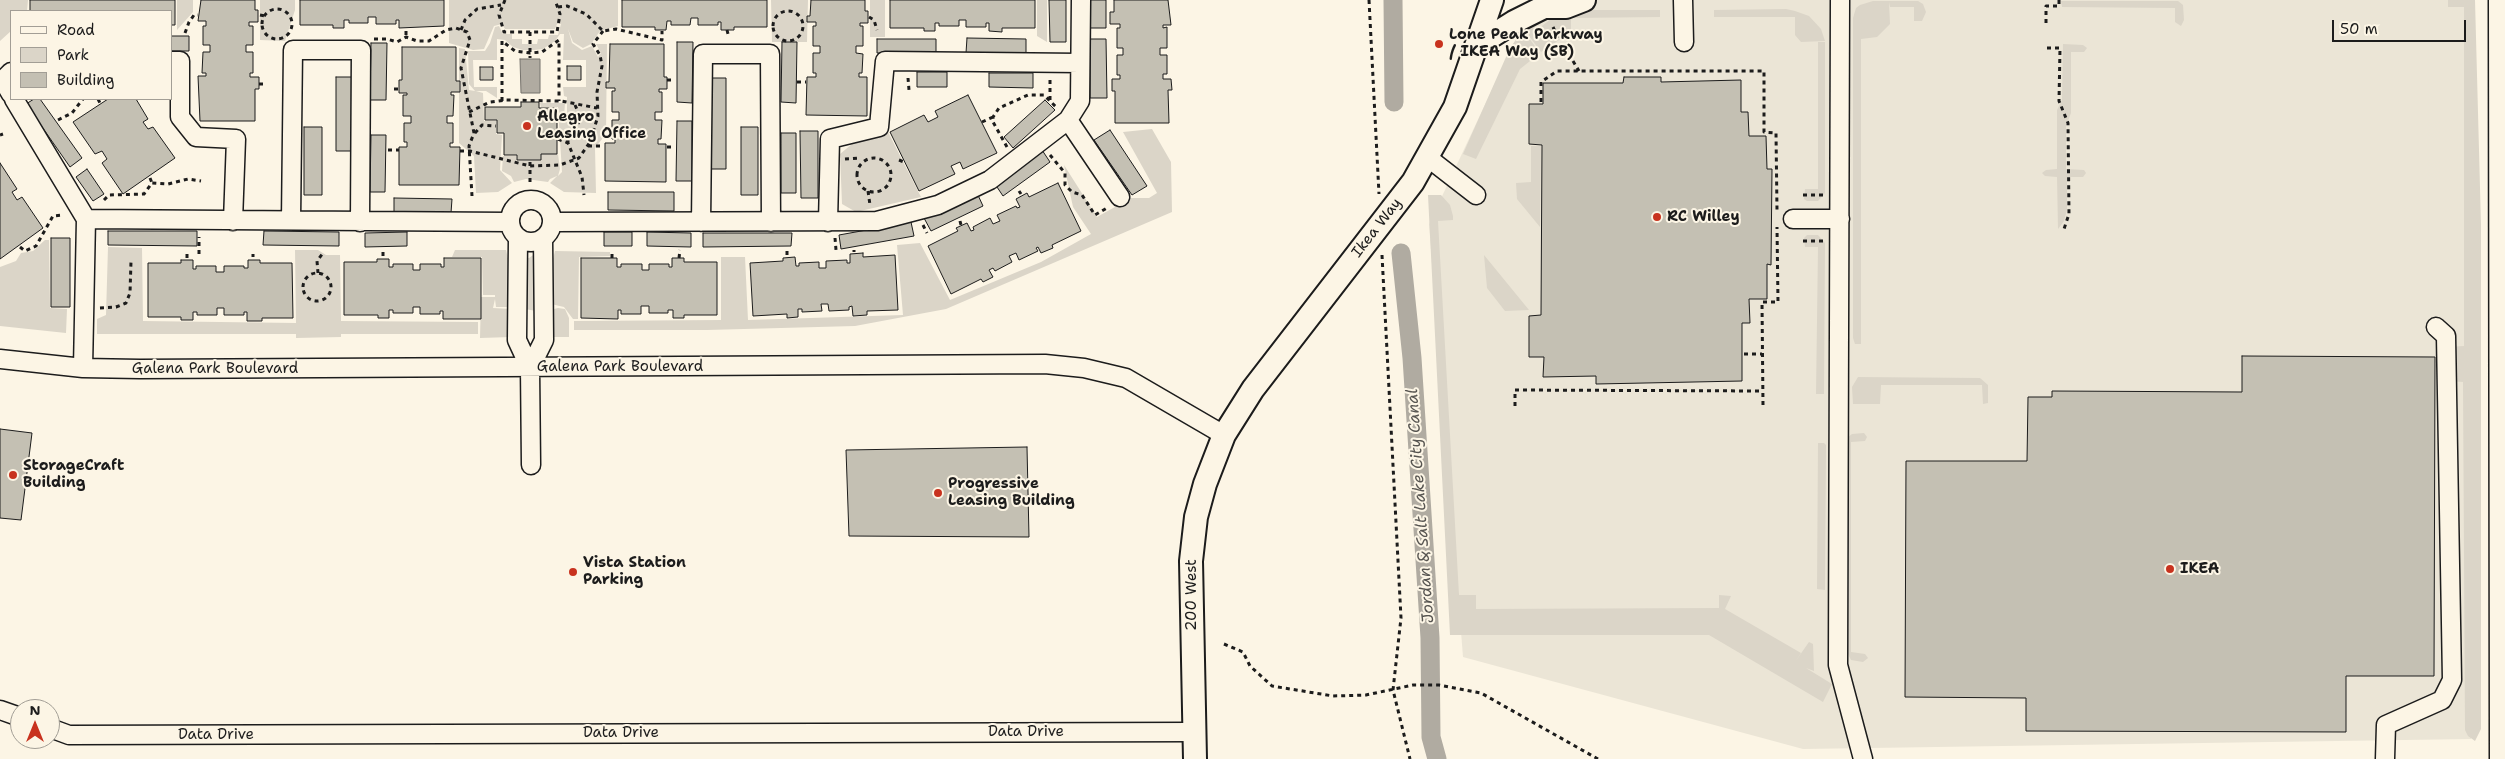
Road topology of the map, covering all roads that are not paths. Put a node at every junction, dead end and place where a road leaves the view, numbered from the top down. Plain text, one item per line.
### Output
1 (1081, 0) edge
2 (1492, 0) edge
3 (1584, 0) edge
4 (1683, 0) edge
5 (1840, 0) edge
6 (2498, 0) edge
7 (1684, 42) dead end
8 (1476, 46) junction
9 (172, 61) edge
10 (1080, 63) junction
11 (10, 73) edge
12 (10, 92) edge
13 (15, 100) edge
14 (1068, 120) junction
15 (1427, 157) junction
16 (1476, 195) dead end
17 (1115, 202) road end
18 (1782, 218) road end
19 (1840, 219) junction
20 (86, 220) junction
21 (290, 220) junction
22 (234, 221) junction
23 (360, 222) junction
24 (509, 222) junction
25 (552, 222) junction
26 (701, 222) junction
27 (771, 222) junction
28 (832, 227) junction
29 (518, 238) junction
30 (543, 238) junction
31 (2436, 327) dead end
32 (0, 359) edge
33 (83, 368) junction
34 (530, 368) junction
35 (1224, 435) junction
36 (531, 465) dead end
37 (60, 732) edge
38 (1194, 732) junction
39 (1195, 759) edge
40 (1863, 759) edge
41 (2385, 759) edge
42 (2499, 759) edge

1 - 10 street
2 - 8 main road, Ikea Way
3 - 8 main road
4 - 7 street
5 - 19 street
6 - 42 street
8 - 15 main road, Ikea Way
9 - 22 street
10 - 14 street
10 - 28 street
11 - 12 street
13 - 20 street
14 - 17 street
14 - 28 street
15 - 16 street
15 - 35 main road, Ikea Way
18 - 19 street
19 - 40 street
20 - 22 street
20 - 33 street
21 - 22 street
21 - 23 street
21 - 23 street
23 - 24 street
24 - 25 street
24 - 29 street
25 - 26 street
25 - 30 street
26 - 27 street
26 - 27 street
27 - 28 street
29 - 30 street
29 - 34 street
30 - 34 street
31 - 41 street
32 - 33 street, Galena Park Boulevard
33 - 34 street, Galena Park Boulevard
34 - 35 street, Galena Park Boulevard
34 - 36 street
35 - 38 main road, 200 West
37 - 38 street, Data Drive
38 - 39 main road, 200 West

